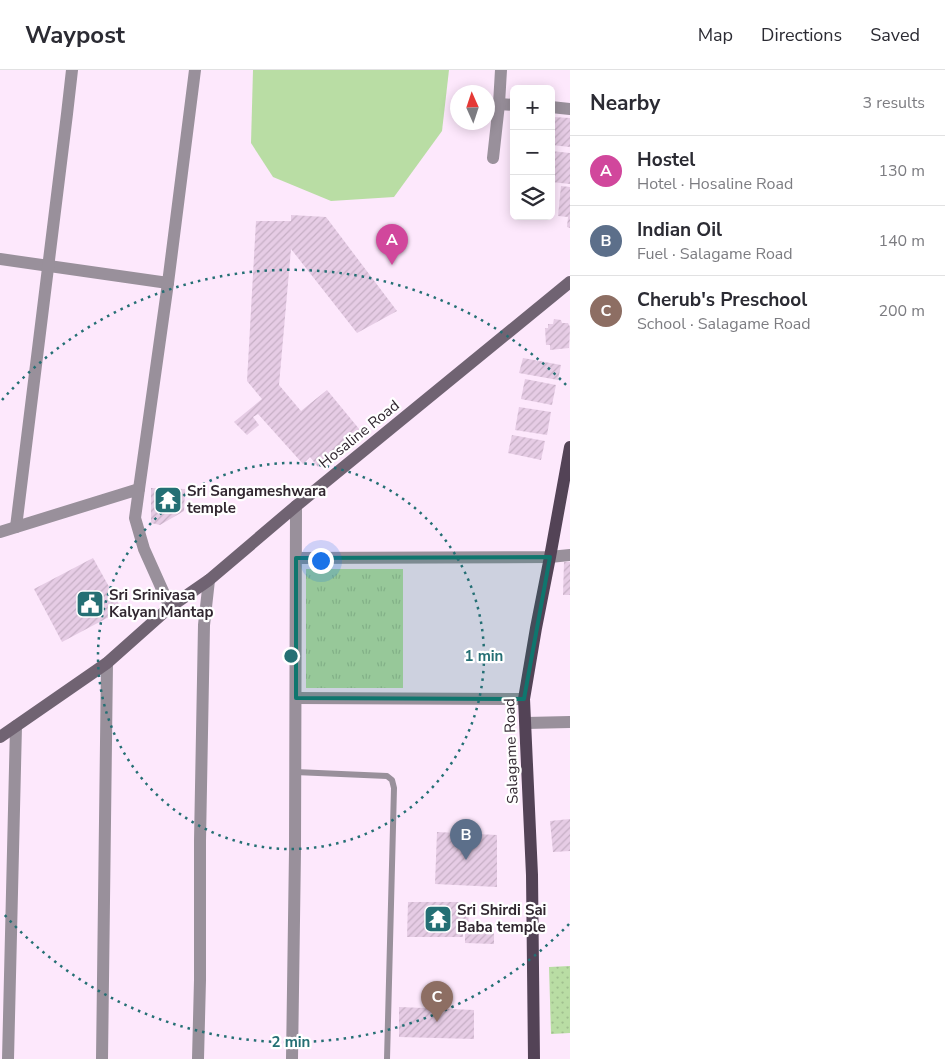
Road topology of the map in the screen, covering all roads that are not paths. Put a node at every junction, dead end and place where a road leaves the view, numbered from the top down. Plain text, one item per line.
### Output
1 (72, 70) edge
2 (195, 70) edge
3 (501, 70) edge
4 (499, 104) junction
5 (510, 105) edge
6 (555, 107) edge
7 (570, 109) edge
8 (493, 158) dead end
9 (0, 259) edge
10 (48, 266) junction
11 (570, 282) edge
12 (168, 283) junction
13 (570, 447) edge
14 (138, 489) junction
15 (566, 492) edge
16 (296, 506) junction
17 (16, 527) junction
18 (0, 532) edge
19 (570, 555) edge
20 (550, 557) junction
21 (296, 558) junction
22 (209, 580) junction
23 (170, 607) junction
24 (107, 662) junction
25 (296, 698) junction
26 (524, 699) junction
27 (570, 722) edge
28 (526, 723) junction
29 (16, 726) junction
30 (0, 737) edge
31 (295, 772) junction
32 (8, 1059) edge
33 (102, 1059) edge
34 (198, 1059) edge
35 (292, 1059) edge
36 (387, 1059) edge
37 (534, 1059) edge

1 - 10 street
2 - 12 street
3 - 4 street
4 - 5 street
4 - 8 street
6 - 7 street
9 - 10 street
10 - 12 street
10 - 17 street
11 - 16 street, Hosaline Road
12 - 14 street
13 - 15 main road, Salagame Road
14 - 17 street
14 - 23 street
15 - 20 main road, Salagame Road
16 - 21 street
16 - 22 street, Hosaline Road
17 - 18 street
19 - 20 street
20 - 21 street
20 - 26 main road, Salagame Road
21 - 25 street
22 - 23 street, Hosaline Road
22 - 34 street
23 - 24 street, Hosaline Road
24 - 29 street, Hosaline Road
24 - 33 street
25 - 26 street
25 - 31 street
26 - 28 main road, Salagame Road
27 - 28 street
28 - 37 main road, Salagame Road
29 - 30 street, Hosaline Road
29 - 32 street
31 - 35 street
31 - 36 lane

